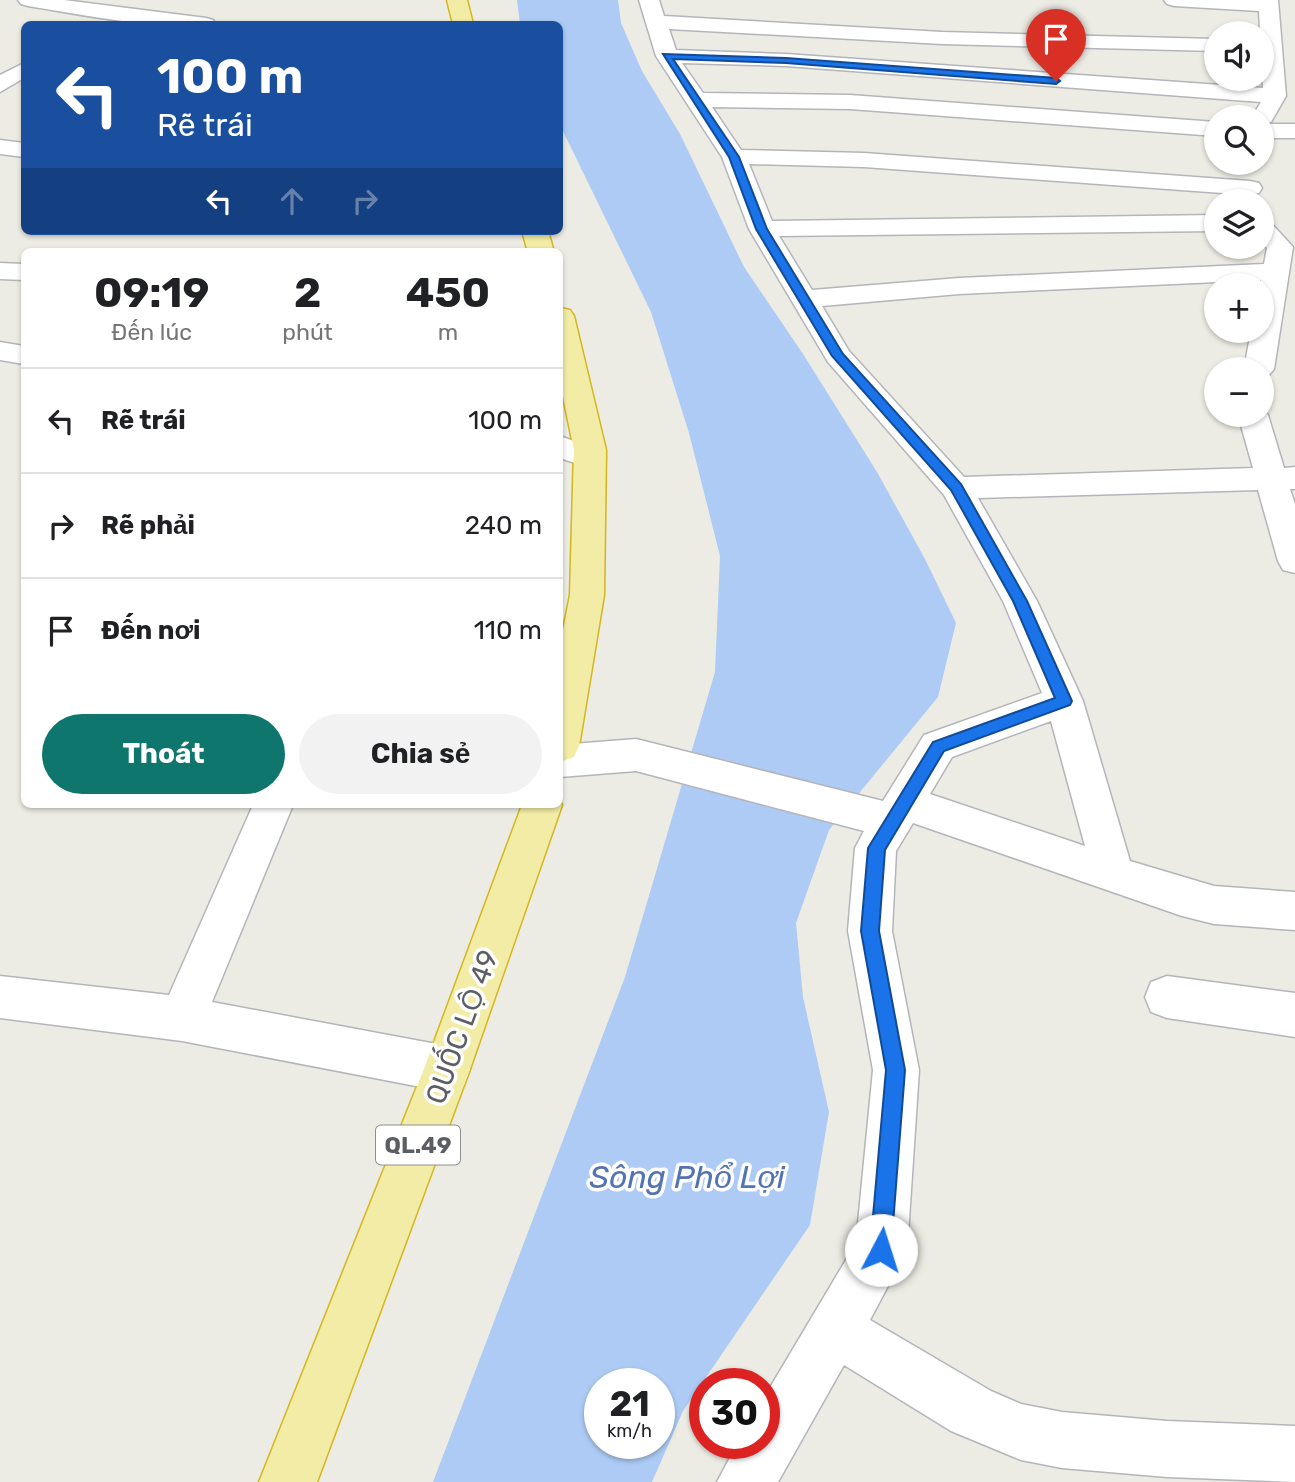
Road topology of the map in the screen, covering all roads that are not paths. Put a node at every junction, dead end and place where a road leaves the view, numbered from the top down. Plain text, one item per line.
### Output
1 (28, 0) edge
2 (131, 0) edge
3 (457, 0) edge
4 (1174, 0) edge
5 (1268, 3) edge
6 (104, 19) edge
7 (145, 21) edge
8 (462, 21) edge
9 (1268, 21) edge
10 (657, 26) edge
11 (1204, 45) edge
12 (21, 71) edge
13 (0, 85) edge
14 (1274, 90) edge
15 (1275, 96) junction
16 (696, 100) junction
17 (1270, 105) edge
18 (1204, 128) edge
19 (1274, 131) edge
20 (1295, 131) edge
21 (0, 147) edge
22 (21, 150) edge
23 (734, 157) junction
24 (1204, 191) edge
25 (1204, 223) edge
26 (762, 229) junction
27 (1278, 248) edge
28 (0, 271) edge
29 (21, 272) edge
30 (804, 299) junction
31 (563, 326) edge
32 (0, 351) edge
33 (21, 354) edge
34 (1261, 357) edge
35 (1259, 427) edge
36 (575, 452) edge
37 (1283, 479) edge
38 (956, 488) junction
39 (1295, 561) edge
40 (1064, 701) junction
41 (563, 729) edge
42 (563, 761) edge
43 (272, 808) edge
44 (541, 808) edge
45 (886, 812) junction
46 (1112, 873) junction
47 (1295, 911) edge
48 (0, 997) edge
49 (1167, 998) dead end
50 (1295, 1015) edge
51 (182, 1019) junction
52 (447, 1069) junction
53 (835, 1329) junction
54 (1295, 1454) edge
55 (288, 1482) edge
56 (747, 1482) edge

1 - 6 street
2 - 6 street
3 - 8 highway
4 - 5 street
5 - 9 street
6 - 7 street
10 - 11 street
10 - 15 street
10 - 16 street
12 - 13 street
14 - 15 street
15 - 17 street
16 - 18 street
16 - 23 street
19 - 20 street
21 - 22 street
23 - 24 street
23 - 26 street
25 - 26 street
26 - 30 street
27 - 30 street
27 - 34 street
28 - 29 street
30 - 38 street
31 - 36 highway
32 - 33 street
35 - 37 street
36 - 41 highway
37 - 38 street
37 - 39 street
38 - 40 street
40 - 45 street
40 - 46 street
42 - 45 street
43 - 51 street
44 - 52 highway, QUỐC LỘ 49 / QL.49
45 - 46 street
45 - 53 street
46 - 47 street
48 - 51 street
49 - 50 street
51 - 52 street
52 - 55 highway, QUỐC LỘ 49 / QL.49
53 - 54 street
53 - 56 street

